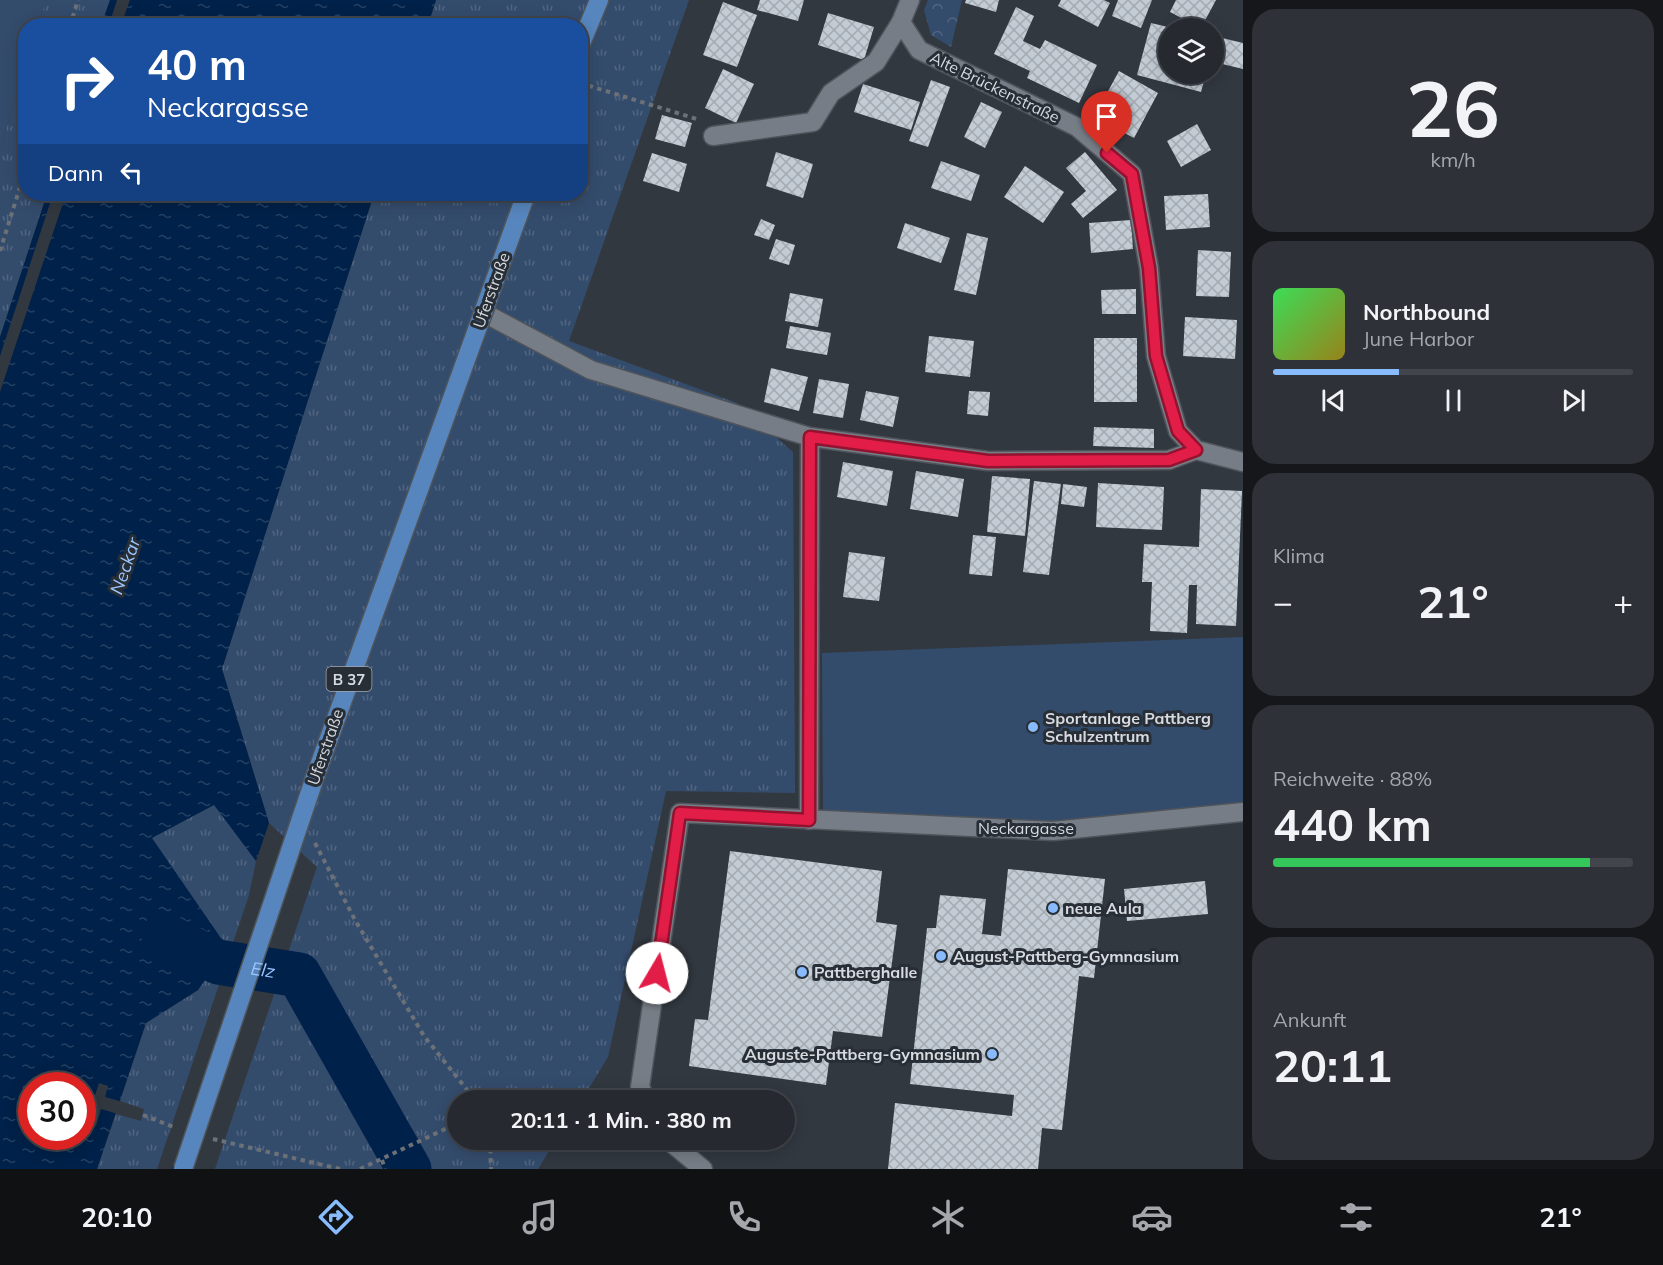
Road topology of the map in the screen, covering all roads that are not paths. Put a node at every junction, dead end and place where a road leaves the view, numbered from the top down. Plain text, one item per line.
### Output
1 (599, 0) edge
2 (910, 0) edge
3 (901, 22) junction
4 (588, 27) edge
5 (713, 136) dead end
6 (525, 201) edge
7 (526, 201) edge
8 (486, 314) junction
9 (462, 380) dead end
10 (810, 437) junction
11 (1196, 450) junction
12 (1243, 462) edge
13 (1243, 812) edge
14 (809, 820) junction
15 (641, 1090) edge
16 (680, 1150) edge
17 (183, 1169) edge
18 (703, 1169) edge

1 - 4 main road
2 - 3 street
3 - 5 street
3 - 11 street, Alte Brückenstraße
6 - 17 main road, Uferstraße / B 37, bridge
7 - 8 street
8 - 9 street
8 - 10 street
10 - 11 street
10 - 14 street
11 - 12 street
13 - 14 street, Neckargasse
14 - 15 street, Neckargasse
16 - 18 street

